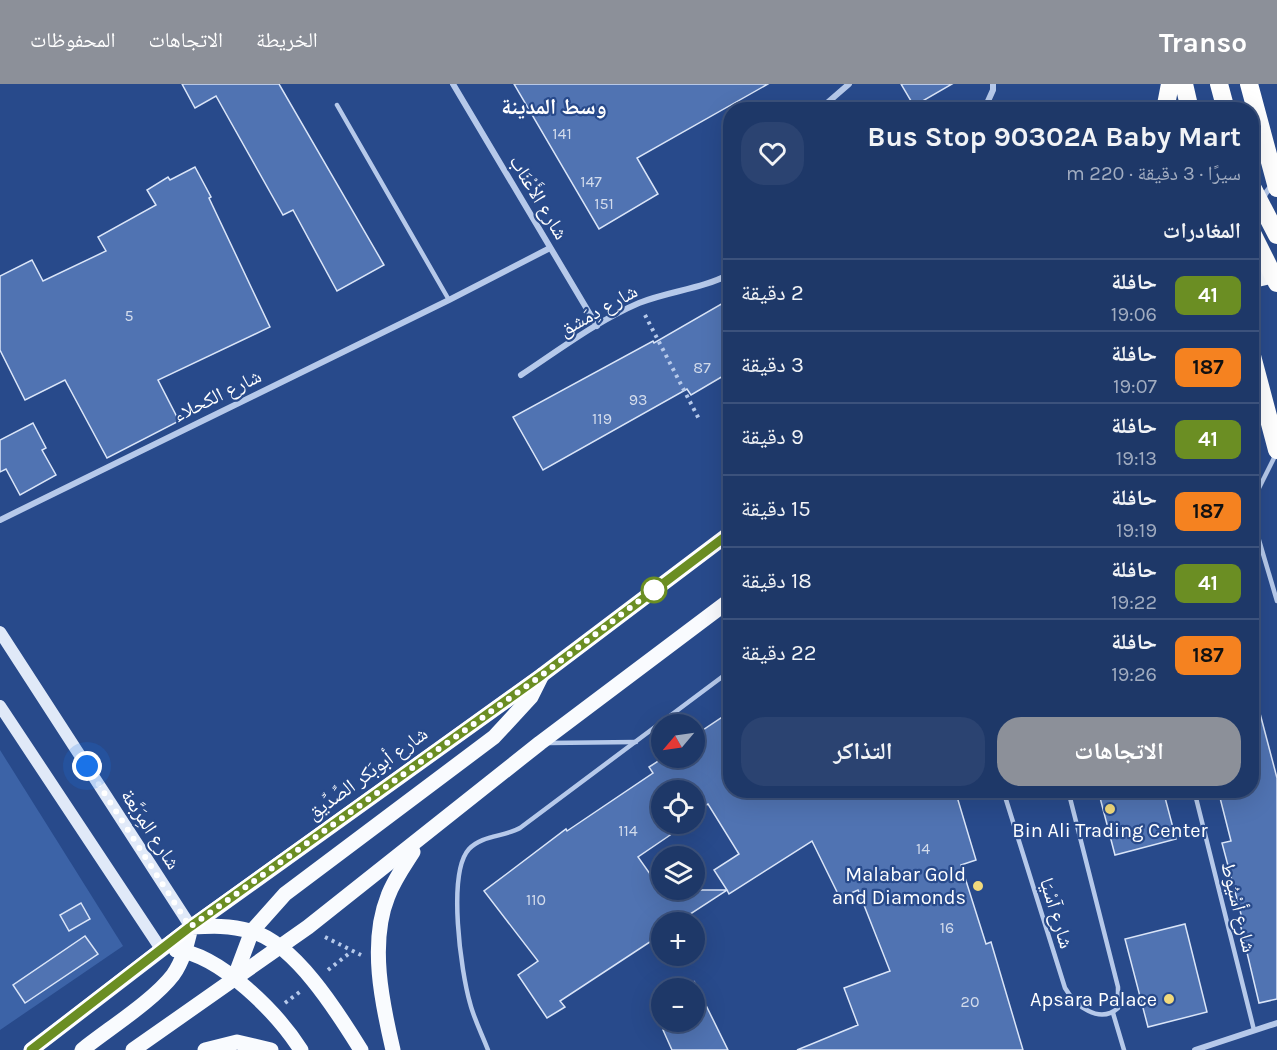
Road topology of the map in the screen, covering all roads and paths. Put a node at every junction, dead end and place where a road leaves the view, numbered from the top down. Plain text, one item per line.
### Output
1 (453, 84) edge
2 (849, 84) edge
3 (993, 84) edge
4 (1170, 84) edge
5 (1184, 84) edge
6 (1219, 84) edge
7 (1249, 84) edge
8 (828, 102) edge
9 (988, 102) edge
10 (1167, 102) edge
11 (1188, 102) edge
12 (1224, 102) edge
13 (1253, 102) edge
14 (337, 105) dead end
15 (1262, 141) edge
16 (1259, 160) edge
17 (1276, 182) edge
18 (1259, 190) edge
19 (1259, 201) edge
20 (1277, 235) edge
21 (1259, 245) edge
22 (550, 248) junction
23 (723, 278) edge
24 (1276, 278) edge
25 (1259, 280) edge
26 (449, 300) junction
27 (639, 303) junction
28 (597, 326) junction
29 (520, 375) dead end
30 (1259, 382) edge
31 (1259, 402) edge
32 (1267, 411) junction
33 (700, 421) dead end
34 (1277, 451) edge
35 (1259, 488) edge
36 (0, 520) edge
37 (723, 538) edge
38 (1259, 540) edge
39 (1277, 601) edge
40 (723, 605) edge
41 (0, 632) edge
42 (542, 675) junction
43 (723, 676) edge
44 (0, 706) edge
45 (638, 742) junction
46 (540, 743) junction
47 (1006, 798) edge
48 (1070, 798) edge
49 (1196, 798) edge
50 (420, 841) junction
51 (190, 927) junction
52 (252, 931) junction
53 (280, 946) junction
54 (161, 949) junction
55 (185, 951) junction
56 (351, 952) dead end
57 (234, 979) junction
58 (313, 982) junction
59 (273, 1012) junction
60 (1113, 1013) junction
61 (1277, 1023) edge
62 (1254, 1030) junction
63 (31, 1050) edge
64 (82, 1050) edge
65 (133, 1050) edge
66 (206, 1050) edge
67 (271, 1050) edge
68 (301, 1050) edge
69 (361, 1050) edge
70 (393, 1050) edge
71 (488, 1050) edge
72 (1124, 1050) edge
73 (1195, 1050) edge

1 - 22 street, شارع الأَعْنَاب
2 - 8 street
3 - 9 street
4 - 10 highway
5 - 11 highway
6 - 12 highway
7 - 13 highway
14 - 26 lane
15 - 16 highway
15 - 17 highway
17 - 18 street
19 - 20 highway
21 - 24 highway
22 - 26 street, شارع الكحلاء
22 - 28 street, شارع الأَعْنَاب
23 - 27 street, شارع دِمَشق
24 - 25 main road
26 - 36 street, شارع الكحلاء
27 - 28 street, شارع دِمَشق
27 - 33 path
28 - 29 street, شارع دِمَشق
30 - 32 highway
31 - 32 highway
32 - 34 highway
34 - 35 lane
37 - 42 main road, شارع أبوبَكر الصِّدِّيق
38 - 39 lane
40 - 46 main road
41 - 51 street, شارع المِرَبَّعة
42 - 51 main road, شارع أبوبَكر الصِّدِّيق
42 - 52 main road
43 - 45 lane
44 - 54 street
45 - 46 lane
45 - 71 lane
46 - 50 main road
47 - 60 lane, شارع آسْيَا
48 - 60 lane, شارع آسْيَا
49 - 62 lane, شارع أسْيُوط
50 - 53 main road
50 - 70 main road
51 - 52 main road
51 - 54 main road, شارع أبوبَكر الصِّدِّيق
51 - 55 main road
52 - 53 main road
52 - 57 main road
53 - 57 main road
53 - 58 main road
54 - 55 main road
54 - 63 main road, شارع أبوبَكر الصِّدِّيق
55 - 57 main road
55 - 64 main road
56 - 58 path
57 - 59 main road
57 - 65 main road
58 - 59 path
58 - 69 main road
59 - 68 main road
60 - 72 lane, شارع آسْيَا
61 - 62 street
62 - 73 street
66 - 67 main road

